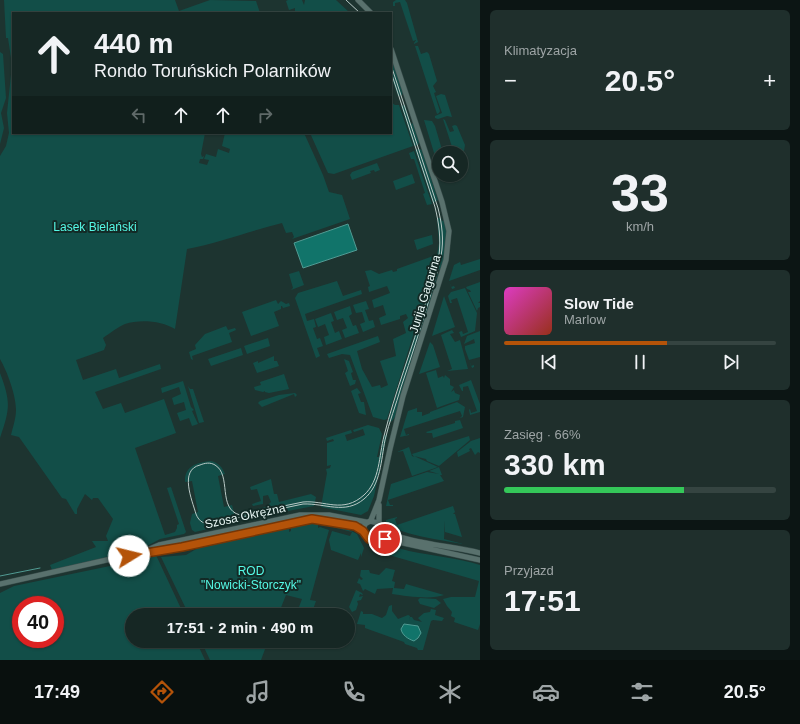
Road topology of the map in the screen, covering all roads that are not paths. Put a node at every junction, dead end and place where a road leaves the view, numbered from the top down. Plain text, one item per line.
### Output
1 (358, 0) edge
2 (370, 12) edge
3 (392, 52) edge
4 (379, 500) junction
5 (369, 521) junction
6 (381, 526) junction
7 (364, 532) junction
8 (376, 539) junction
9 (480, 554) edge
10 (129, 556) junction
11 (480, 560) edge
12 (0, 584) edge

1 - 2 street
3 - 4 street, Jurija Gagarina
4 - 5 street, Jurija Gagarina
4 - 6 street, Jurija Gagarina
5 - 6 street
5 - 7 street
5 - 10 street, Szosa Okrężna
6 - 8 street
6 - 9 street
7 - 8 street
7 - 10 street, Szosa Okrężna
8 - 11 street
10 - 12 street, Szosa Okrężna

